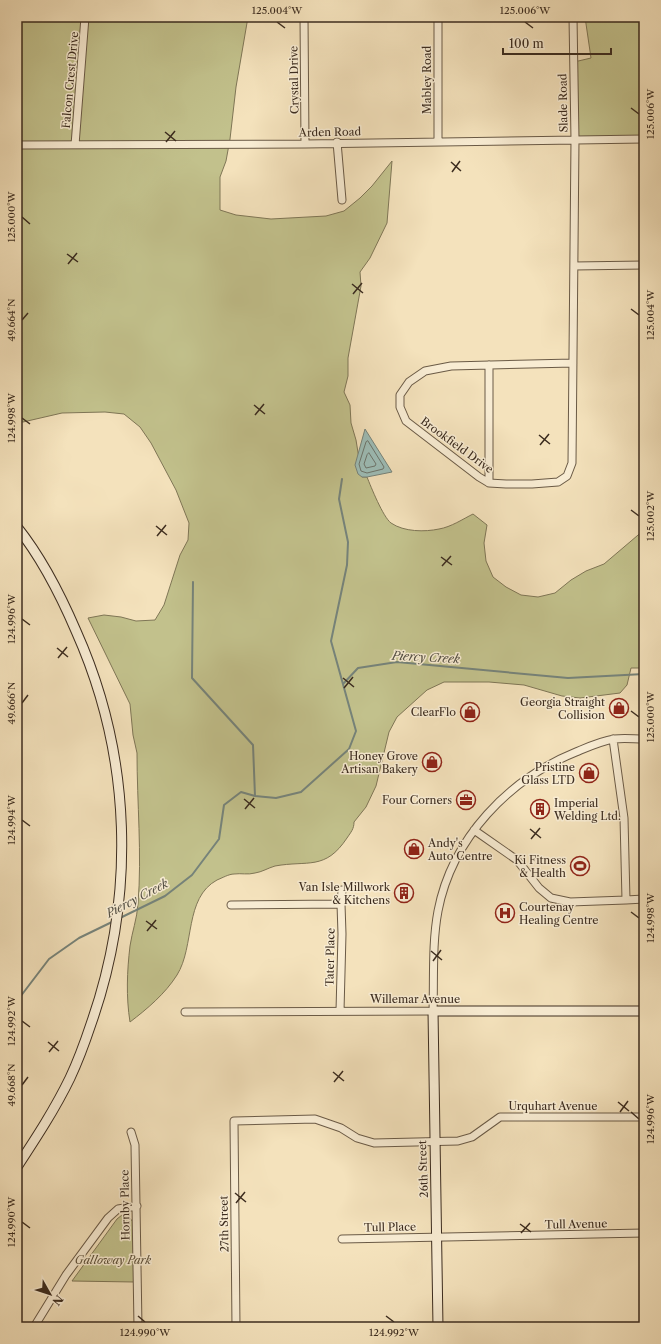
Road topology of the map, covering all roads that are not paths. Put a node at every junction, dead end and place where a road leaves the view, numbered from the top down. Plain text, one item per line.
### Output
1 (85, 17) edge
2 (304, 17) edge
3 (438, 17) edge
4 (573, 17) edge
5 (644, 139) edge
6 (575, 140) junction
7 (337, 142) junction
8 (438, 142) junction
9 (305, 144) junction
10 (17, 145) edge
11 (75, 145) junction
12 (342, 200) dead end
13 (644, 265) edge
14 (574, 266) junction
15 (573, 363) junction
16 (489, 365) junction
17 (489, 483) junction
18 (17, 527) edge
19 (613, 739) junction
20 (644, 739) edge
21 (474, 830) junction
22 (342, 890) dead end
23 (644, 899) edge
24 (626, 900) junction
25 (341, 904) junction
26 (231, 905) dead end
27 (340, 1011) junction
28 (433, 1011) junction
29 (644, 1011) edge
30 (185, 1012) dead end
31 (644, 1118) edge
32 (234, 1121) joint
33 (131, 1132) dead end
34 (434, 1142) junction
35 (17, 1167) edge
36 (137, 1206) junction
37 (644, 1233) edge
38 (437, 1237) junction
39 (342, 1238) dead end
40 (34, 1327) edge
41 (138, 1327) edge
42 (236, 1327) edge
43 (438, 1327) edge

1 - 11 street, Falcon Crest Drive
2 - 9 street, Crystal Drive
3 - 8 street, Mabley Road
4 - 6 street, Slade Road
5 - 6 street, Arden Road
6 - 8 street, Arden Road
6 - 14 street, Brookfield Drive
7 - 8 street, Arden Road
7 - 9 street, Arden Road
7 - 12 street
9 - 11 street, Arden Road
10 - 11 street, Arden Road
13 - 14 street
14 - 15 street, Brookfield Drive
15 - 16 street, Brookfield Drive
15 - 17 street, Brookfield Drive
16 - 17 street
16 - 17 street, Brookfield Drive
18 - 35 main road
19 - 20 street
19 - 21 street
19 - 24 street
21 - 24 street
21 - 28 street
22 - 25 street, Tater Place
23 - 24 street
25 - 26 street
25 - 27 street, Tater Place
27 - 28 street, Willemar Avenue
27 - 30 street, Willemar Avenue
28 - 29 main road, Willemar Avenue
28 - 34 main road, 26th Street
31 - 34 street, Urquhart Avenue
32 - 34 street, Urquhart Avenue
32 - 42 street, 27th Street
33 - 36 street, Hornby Place
34 - 38 main road, 26th Street
36 - 40 street
36 - 41 street, Hornby Place
37 - 38 street, Tull Avenue
38 - 39 street, Tull Place
38 - 43 main road, 26th Street

